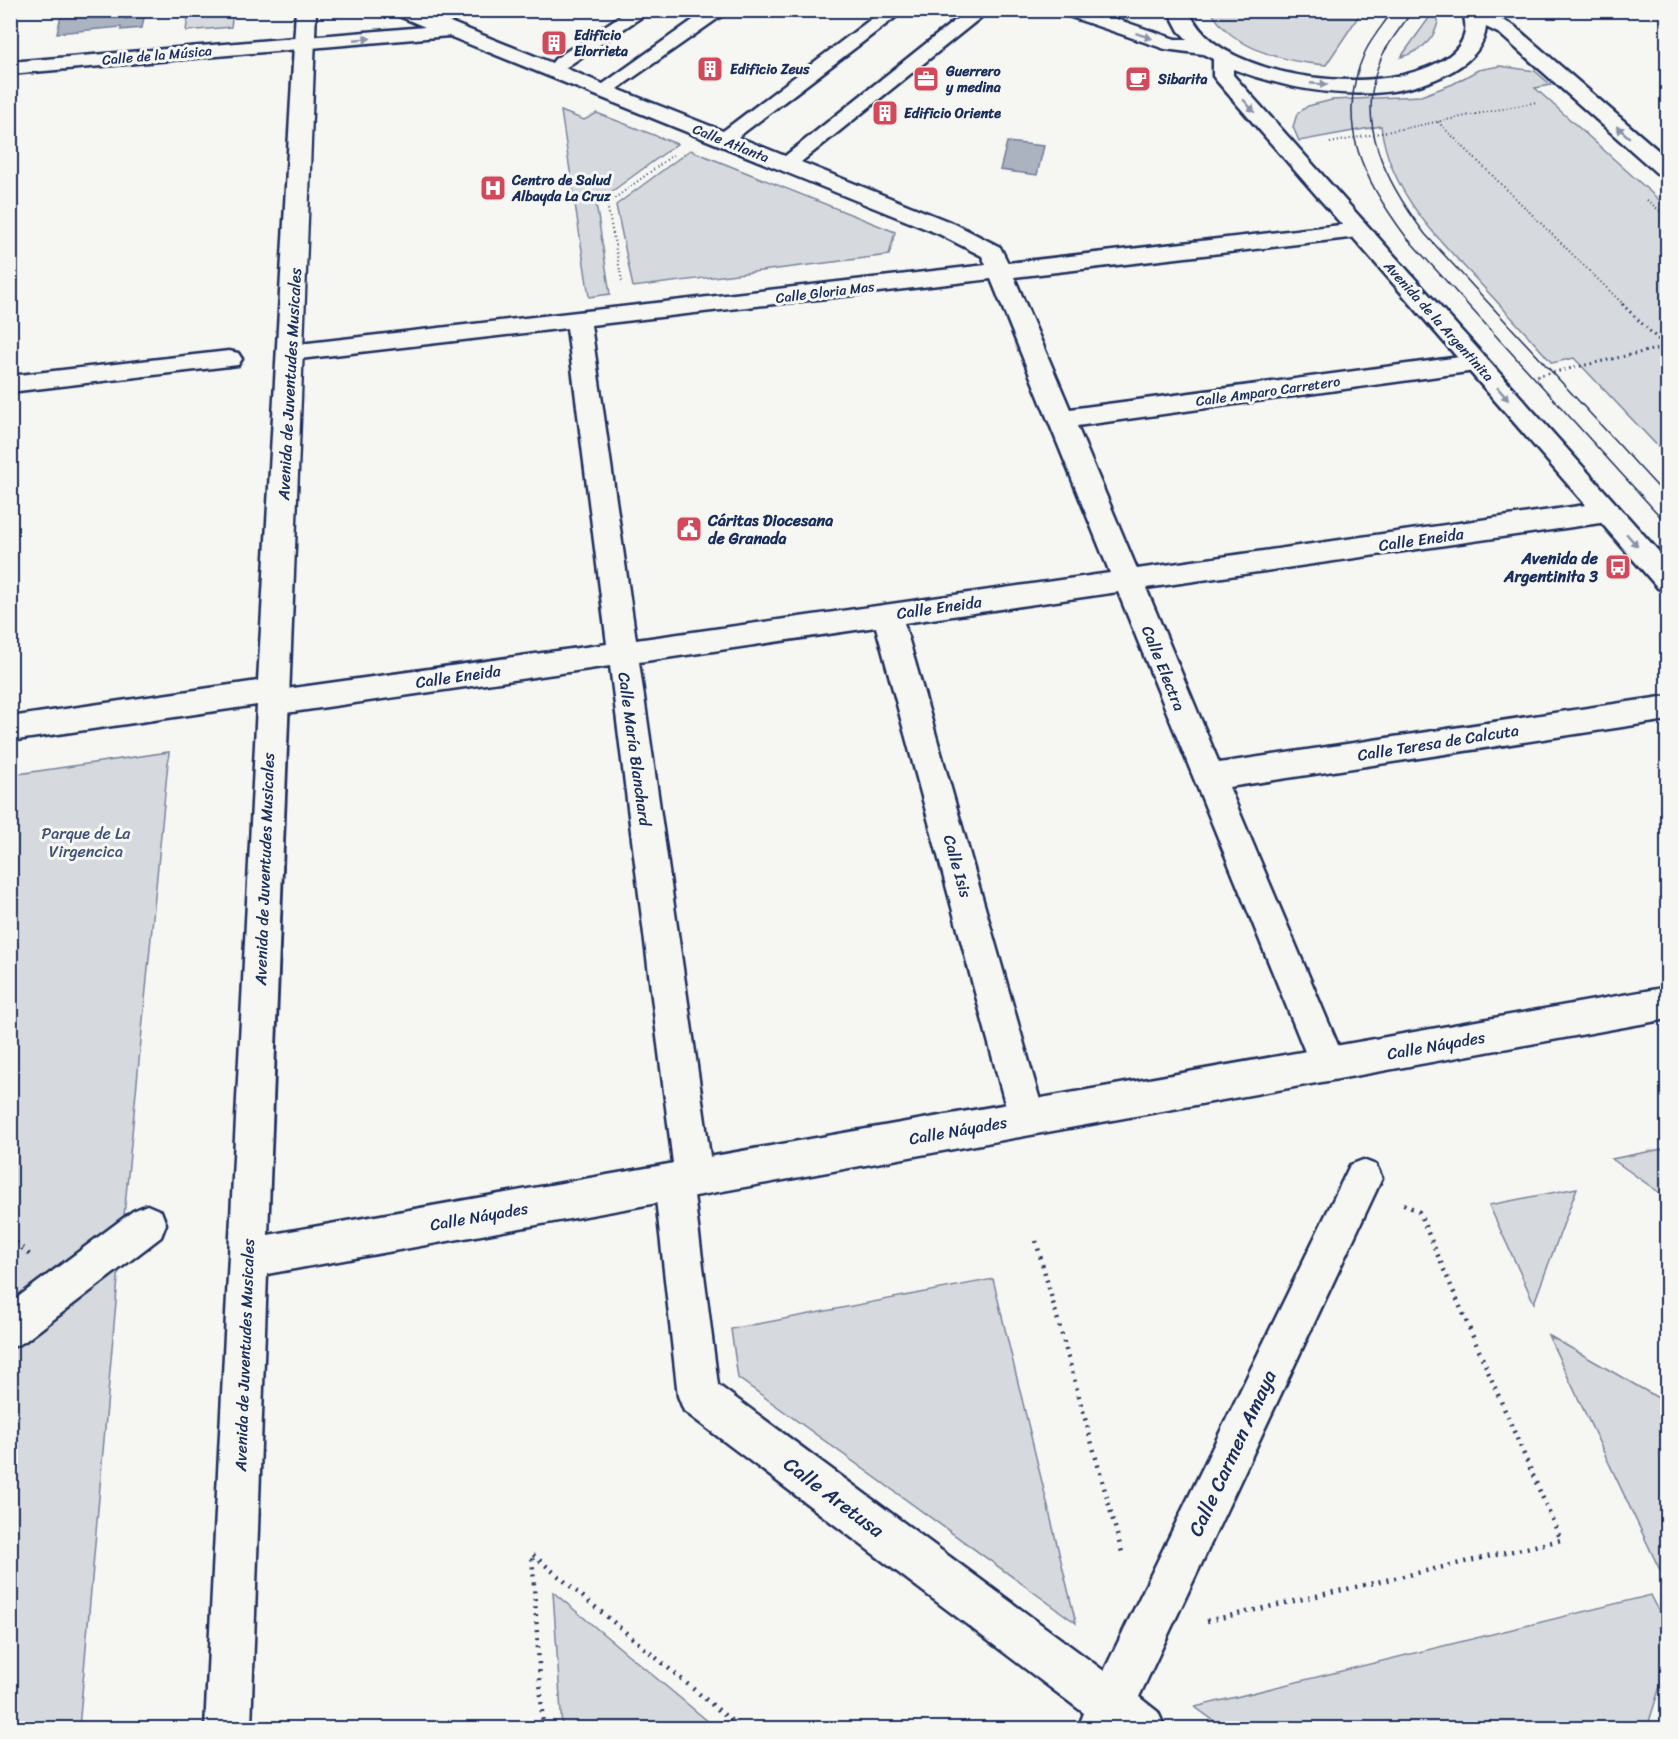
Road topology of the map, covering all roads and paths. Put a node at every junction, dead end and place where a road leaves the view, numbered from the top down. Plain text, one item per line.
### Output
1 (306, 10) edge
2 (400, 10) edge
3 (643, 10) edge
4 (721, 10) edge
5 (896, 10) edge
6 (981, 10) edge
7 (1069, 10) edge
8 (1178, 10) edge
9 (1473, 12) edge
10 (449, 31) junction
11 (304, 45) junction
12 (1215, 53) junction
13 (562, 63) dead end
14 (12, 74) edge
15 (613, 84) dead end
16 (1540, 102) dead end
17 (1438, 122) junction
18 (733, 132) dead end
19 (1323, 144) dead end
20 (679, 151) dead end
21 (796, 157) dead end
22 (1668, 171) edge
23 (1358, 230) junction
24 (1000, 272) junction
25 (622, 283) dead end
26 (578, 320) junction
27 (1666, 348) edge
28 (291, 352) junction
29 (229, 359) dead end
30 (1475, 363) junction
31 (1534, 377) dead end
32 (10, 384) edge
33 (1061, 419) junction
34 (1607, 512) junction
35 (1128, 580) junction
36 (1668, 580) edge
37 (887, 615) junction
38 (622, 653) junction
39 (272, 697) junction
40 (1668, 708) edge
41 (10, 729) edge
42 (1209, 777) junction
43 (1668, 1003) edge
44 (1328, 1064) junction
45 (1028, 1118) junction
46 (1363, 1178) dead end
47 (683, 1179) junction
48 (1400, 1202) dead end
49 (147, 1224) dead end
50 (1036, 1241) dead end
51 (248, 1258) junction
52 (10, 1328) edge
53 (1123, 1556) dead end
54 (1207, 1621) dead end
55 (1118, 1721) edge
56 (228, 1728) edge
57 (543, 1728) edge
58 (740, 1728) edge

1 - 11 street, Avenida de Juventudes Musicales
2 - 10 street, Calle Atlanta
3 - 13 street
4 - 15 street
5 - 18 street
6 - 21 street
7 -> 12 street
8 - 12 street
12 -> 9 street
22 -> 9 street
11 -> 10 street, Calle Atlanta
10 - 24 street, Calle Atlanta
11 - 14 street, Calle de la Música
11 - 28 street, Avenida de Juventudes Musicales
12 -> 23 street, Avenida de la Argentinita
16 - 17 path
17 - 19 path
17 - 27 path
20 - 25 path
23 - 24 street, Calle Gloria Mas
23 - 30 street, Avenida de la Argentinita
24 - 26 street, Calle Gloria Mas
24 - 33 street, Calle Electra
26 - 28 street, Calle Gloria Mas
26 - 38 street, Calle María Blanchard
27 - 31 path
28 - 39 street, Avenida de Juventudes Musicales
29 - 32 street
30 - 33 street, Calle Amparo Carretero
30 -> 34 street, Avenida de la Argentinita
33 - 35 street, Calle Electra
34 - 35 street, Calle Eneida
34 -> 36 street, Avenida de la Argentinita
35 - 37 street, Calle Eneida
35 - 42 street, Calle Electra
37 - 38 street, Calle Eneida
37 - 45 street, Calle Isis
38 - 39 street, Calle Eneida
38 - 47 street, Calle María Blanchard
39 - 41 street, Calle Eneida
39 - 51 street, Avenida de Juventudes Musicales
40 - 42 street, Calle Teresa de Calcuta
42 - 44 street, Calle Electra
43 - 44 street, Calle Náyades
44 - 45 street, Calle Náyades
45 - 47 street, Calle Náyades
46 - 55 street, Calle Carmen Amaya
47 - 51 street, Calle Náyades
47 - 55 street, Calle Aretusa
48 - 54 path
49 - 52 street
50 - 53 path
51 - 56 street, Avenida de Juventudes Musicales
57 - 58 path

